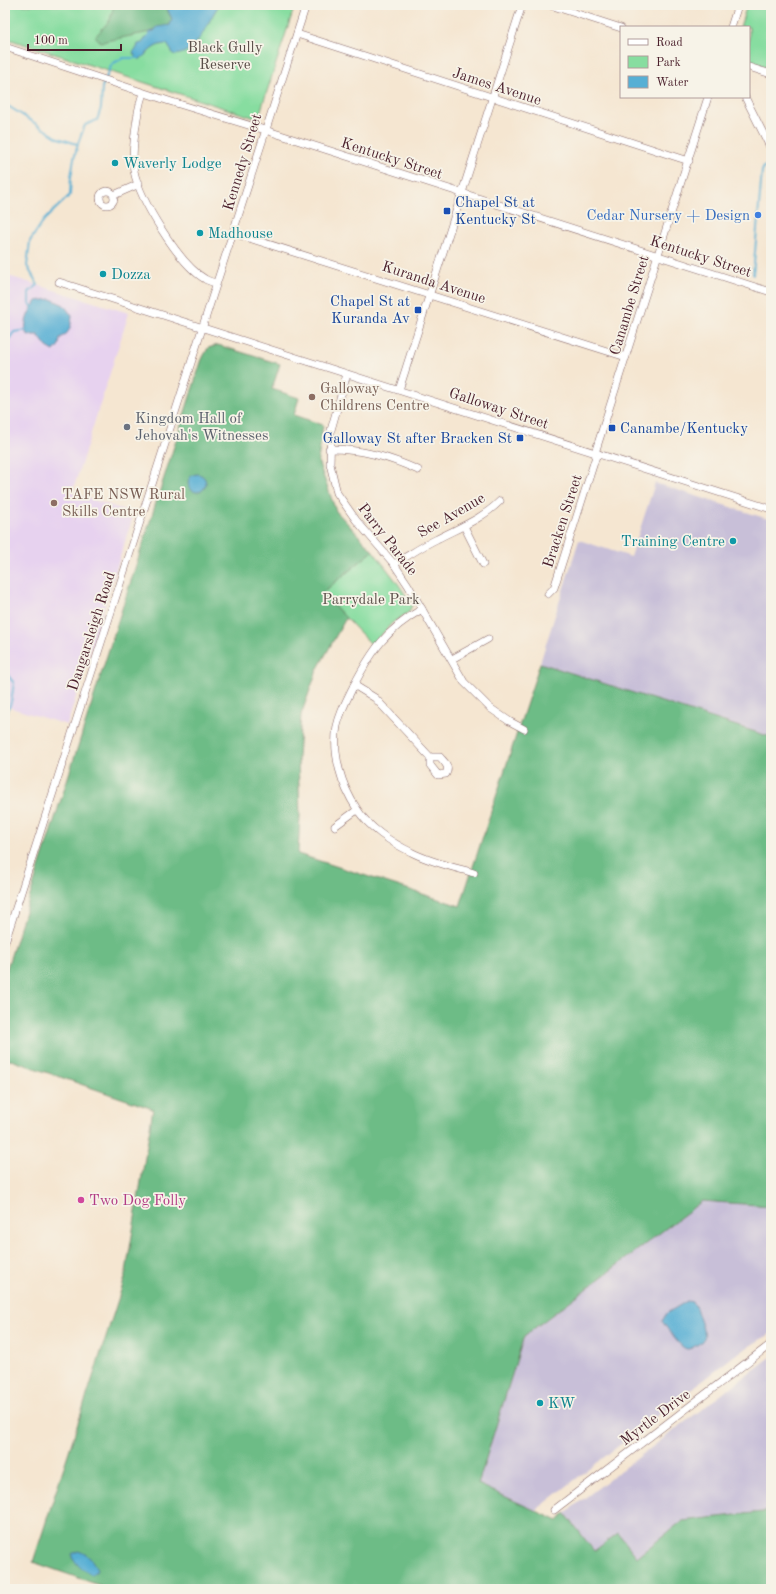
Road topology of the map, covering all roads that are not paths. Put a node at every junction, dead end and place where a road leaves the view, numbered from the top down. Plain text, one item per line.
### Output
1 (306, 5) edge
2 (522, 5) edge
3 (550, 5) edge
4 (738, 5) edge
5 (731, 26) edge
6 (620, 28) edge
7 (296, 34) junction
8 (5, 47) edge
9 (750, 67) edge
10 (771, 74) edge
11 (143, 93) junction
12 (492, 98) junction
13 (708, 98) edge
14 (745, 98) edge
15 (265, 130) junction
16 (771, 150) edge
17 (689, 161) junction
18 (139, 184) junction
19 (462, 194) junction
20 (114, 195) dead end
21 (233, 233) junction
22 (658, 256) junction
23 (59, 282) dead end
24 (216, 283) junction
25 (771, 292) edge
26 (429, 294) junction
27 (202, 327) junction
28 (626, 357) junction
29 (347, 374) junction
30 (399, 390) junction
31 (330, 449) junction
32 (596, 453) junction
33 (418, 470) dead end
34 (500, 501) dead end
35 (771, 509) edge
36 (464, 526) junction
37 (394, 564) junction
38 (483, 564) dead end
39 (548, 594) dead end
40 (422, 609) junction
41 (488, 639) dead end
42 (452, 659) junction
43 (354, 685) junction
44 (524, 729) dead end
45 (430, 756) dead end
46 (357, 810) junction
47 (335, 826) dead end
48 (474, 874) dead end
49 (5, 942) edge
50 (771, 1344) edge
51 (554, 1510) dead end

1 - 7 street, Kennedy Street
2 - 12 street
3 - 6 street
4 - 5 street
7 - 12 street, James Avenue
7 - 15 street, Kennedy Street
8 - 11 street, Kentucky Street
9 - 10 street
11 - 15 street, Kentucky Street
11 - 18 street
12 - 17 street, James Avenue
12 - 19 street
13 - 17 street, Canambe Street
14 - 16 street
15 - 19 street, Kentucky Street
15 - 21 street, Kennedy Street
17 - 22 street, Canambe Street
18 - 20 street
18 - 24 street
19 - 22 street, Kentucky Street
19 - 26 street
21 - 24 street, Kennedy Street
21 - 26 street, Kuranda Avenue
22 - 25 street, Kentucky Street
22 - 28 street, Canambe Street
23 - 27 street, Galloway Street
24 - 27 street, Kennedy Street
26 - 28 street, Kuranda Avenue
26 - 30 street
27 - 29 street, Galloway Street
27 - 49 street, Dangarsleigh Road
28 - 32 street, Canambe Street
29 - 30 street, Galloway Street
29 - 31 street, Parry Parade
30 - 32 street, Galloway Street
31 - 33 street
31 - 37 street, Parry Parade
32 - 35 street, Galloway Street
32 - 39 street, Bracken Street
34 - 36 street, See Avenue
36 - 37 street, See Avenue
36 - 38 street
37 - 40 street, Parry Parade
40 - 42 street, Parry Parade
40 - 43 street
41 - 42 street
42 - 44 street, Parry Parade
43 - 45 street
43 - 46 street
46 - 47 street
46 - 48 street
50 - 51 street, Myrtle Drive

